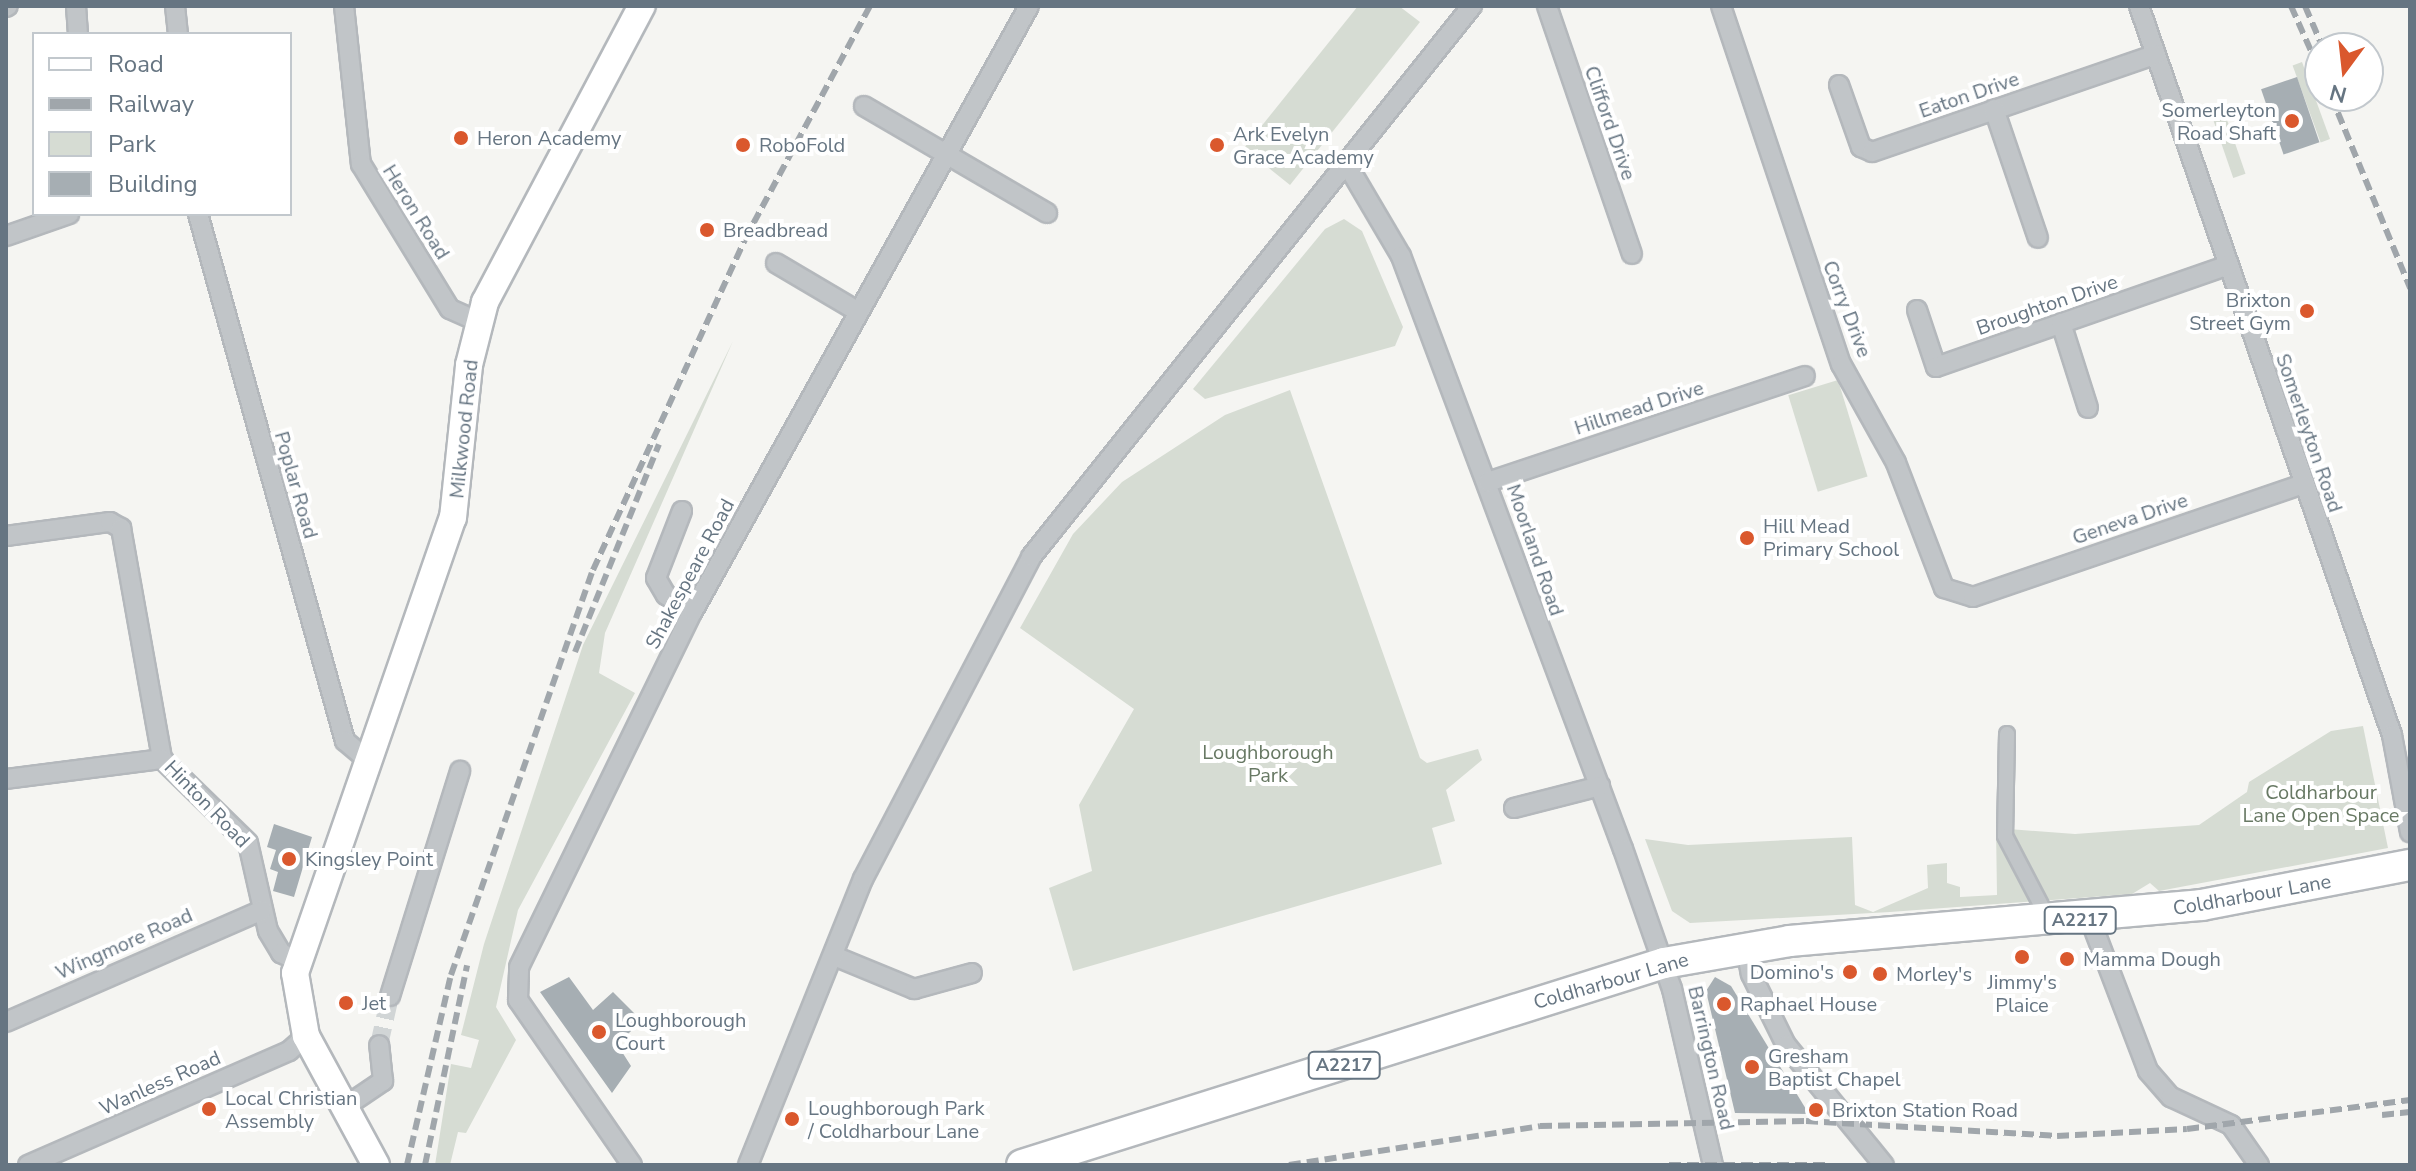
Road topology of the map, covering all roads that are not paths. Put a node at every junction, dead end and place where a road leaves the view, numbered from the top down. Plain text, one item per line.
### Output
1 (76, 6) edge
2 (175, 6) edge
3 (344, 6) edge
4 (642, 6) edge
5 (1029, 6) edge
6 (1472, 6) edge
7 (1547, 6) edge
8 (1721, 6) edge
9 (2139, 6) edge
10 (78, 32) edge
11 (178, 32) edge
12 (2156, 54) junction
13 (1839, 85) dead end
14 (864, 106) dead end
15 (1994, 109) junction
16 (947, 155) junction
17 (1345, 161) junction
18 (1047, 213) dead end
19 (63, 216) edge
20 (199, 216) edge
21 (6, 236) edge
22 (2038, 238) dead end
23 (1632, 254) dead end
24 (776, 263) dead end
25 (2229, 265) junction
26 (1917, 310) dead end
27 (859, 312) junction
28 (479, 322) junction
29 (2061, 323) junction
30 (1805, 376) dead end
31 (2088, 408) dead end
32 (1488, 482) junction
33 (2303, 484) junction
34 (682, 511) dead end
35 (6, 536) edge
36 (1973, 597) joint
37 (693, 611) junction
38 (2007, 734) dead end
39 (364, 757) junction
40 (162, 759) junction
41 (460, 771) dead end
42 (6, 779) edge
43 (1600, 786) junction
44 (1514, 808) dead end
45 (2410, 832) edge
46 (2410, 865) edge
47 (2041, 905) dead end
48 (262, 910) junction
49 (2090, 919) junction
50 (1746, 947) junction
51 (834, 956) junction
52 (298, 961) junction
53 (1664, 963) junction
54 (972, 973) dead end
55 (390, 996) tunnel mouth
56 (6, 1022) edge
57 (306, 1036) junction
58 (379, 1045) tunnel mouth
59 (346, 1106) junction
60 (28, 1165) edge
61 (376, 1165) edge
62 (632, 1165) edge
63 (748, 1165) edge
64 (1022, 1165) edge
65 (1713, 1165) edge
66 (1884, 1165) edge
67 (2259, 1165) edge

1 - 10 street
2 - 11 street
3 - 28 street, Heron Road
4 - 28 main road, Milkwood Road
5 - 16 street, Shakespeare Road
6 - 17 street
7 - 23 street, Clifford Drive
8 - 36 street, Corry Drive
9 - 12 street, Somerleyton Road
12 - 15 street, Eaton Drive
12 - 25 street, Somerleyton Road
13 - 15 street, Eaton Drive
14 - 16 street
15 - 22 street
16 - 18 street
16 - 27 street, Shakespeare Road
17 - 32 street, Moorland Road
17 - 51 street
19 - 21 street
20 - 39 street, Poplar Road
24 - 27 street
25 - 29 street, Broughton Drive
25 - 33 street, Somerleyton Road
26 - 29 street, Broughton Drive
27 - 37 street, Shakespeare Road
28 - 39 main road, Milkwood Road
29 - 31 street
30 - 32 street, Hillmead Drive
32 - 43 street, Moorland Road
33 - 36 street, Geneva Drive
33 - 45 street, Somerleyton Road
34 - 37 street
35 - 40 street, Hinton Road
37 - 62 street, Shakespeare Road
38 - 47 street
39 - 52 main road, Milkwood Road
40 - 42 street
40 - 48 street, Hinton Road
41 - 55 street
43 - 44 street
43 - 53 street, Moorland Road
46 - 49 main road, Coldharbour Lane / A2217
48 - 52 street, Hinton Road
48 - 56 street, Wingmore Road
49 - 50 main road, Coldharbour Lane / A2217
49 - 67 street
50 - 53 main road, Coldharbour Lane / A2217
50 - 66 street
51 - 54 street
51 - 63 street
52 - 57 main road
53 - 64 main road, Coldharbour Lane / A2217
53 - 65 street, Barrington Road
57 - 59 main road
57 - 60 street, Wanless Road
58 - 59 street
59 - 61 main road

